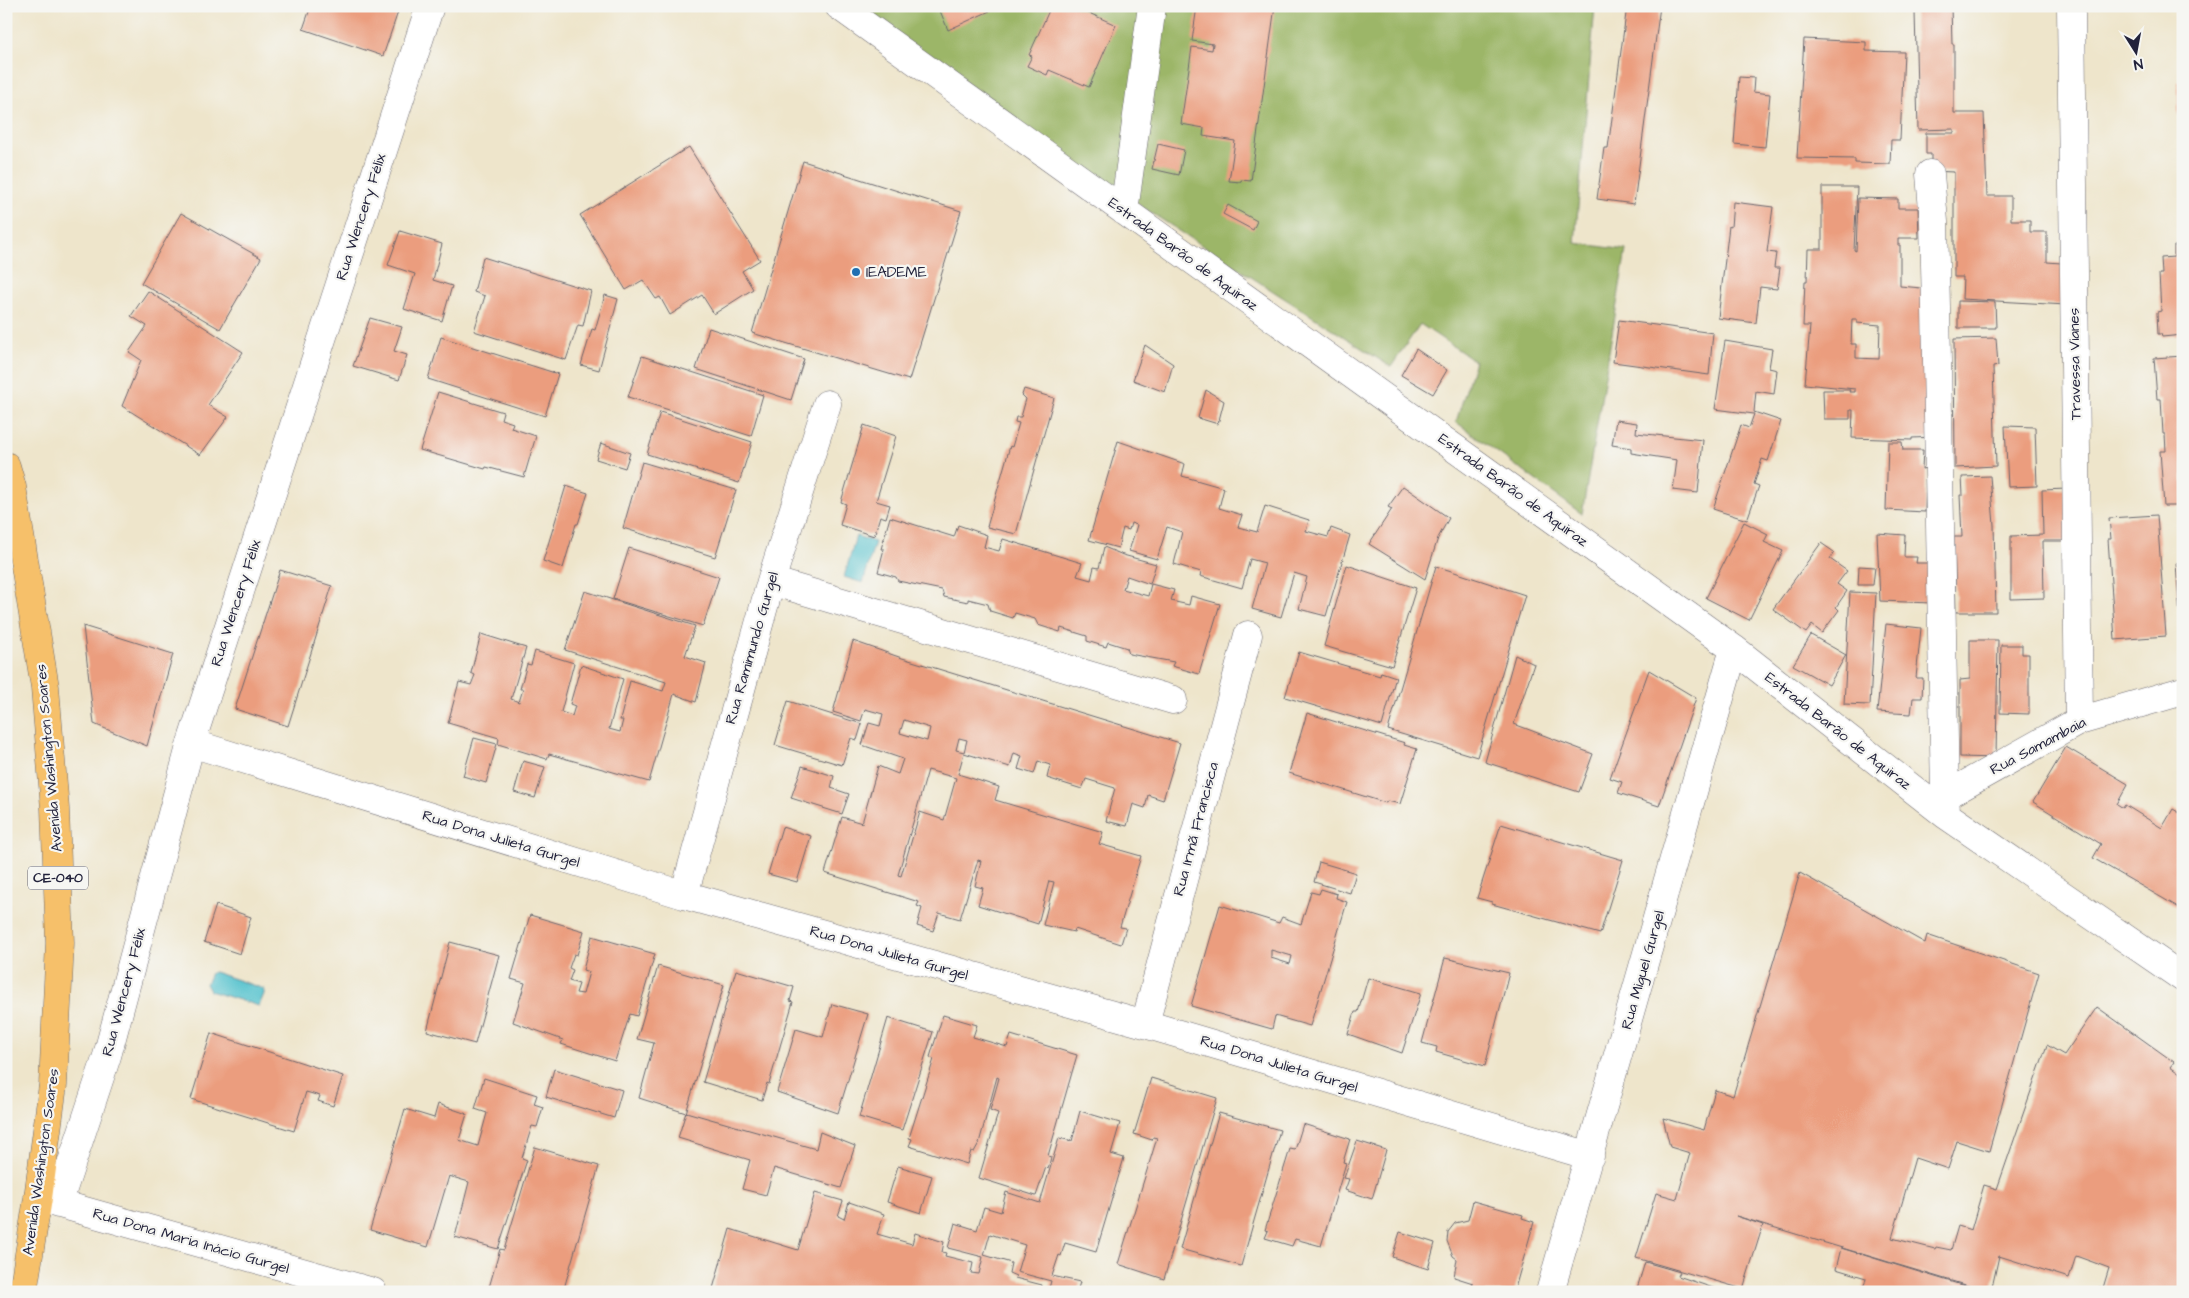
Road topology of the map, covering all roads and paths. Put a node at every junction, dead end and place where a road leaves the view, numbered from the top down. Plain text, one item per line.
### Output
1 (430, 6) edge
2 (839, 6) edge
3 (1152, 6) edge
4 (2071, 6) edge
5 (1930, 174) dead end
6 (1124, 211) junction
7 (827, 404) dead end
8 (6, 466) edge
9 (771, 581) junction
10 (1248, 635) dead end
11 (1734, 648) junction
12 (2183, 691) edge
13 (1173, 700) dead end
14 (2079, 721) junction
15 (190, 743) junction
16 (1946, 806) junction
17 (684, 895) junction
18 (2183, 978) edge
19 (1145, 1024) junction
20 (1590, 1156) junction
21 (48, 1201) junction
22 (23, 1292) edge
23 (373, 1292) edge
24 (1550, 1292) edge

1 - 15 street, Rua Wencery Félix
2 - 6 street, Estrada Barão de Aquiraz
3 - 6 street
4 - 14 street, Travessa Vianes
5 - 16 street
6 - 11 street, Estrada Barão de Aquiraz
7 - 9 street, Rua Ramimundo Gurgel
8 - 21 highway, Avenida Washington Soares / CE-040
9 - 13 street
9 - 17 street, Rua Ramimundo Gurgel
10 - 19 street, Rua Irmã Francisca
11 - 16 street, Estrada Barão de Aquiraz
11 - 20 street, Rua Miguel Gurgel
12 - 14 street, Rua Samambaia
14 - 16 street, Rua Samambaia
15 - 17 street, Rua Dona Julieta Gurgel
15 - 21 street, Rua Wencery Félix
16 - 18 street, Estrada Barão de Aquiraz
17 - 19 street, Rua Dona Julieta Gurgel
19 - 20 street, Rua Dona Julieta Gurgel
20 - 24 street, Rua Miguel Gurgel
21 - 22 highway, Avenida Washington Soares / CE-040
21 - 23 street, Rua Dona Maria Inácio Gurgel

